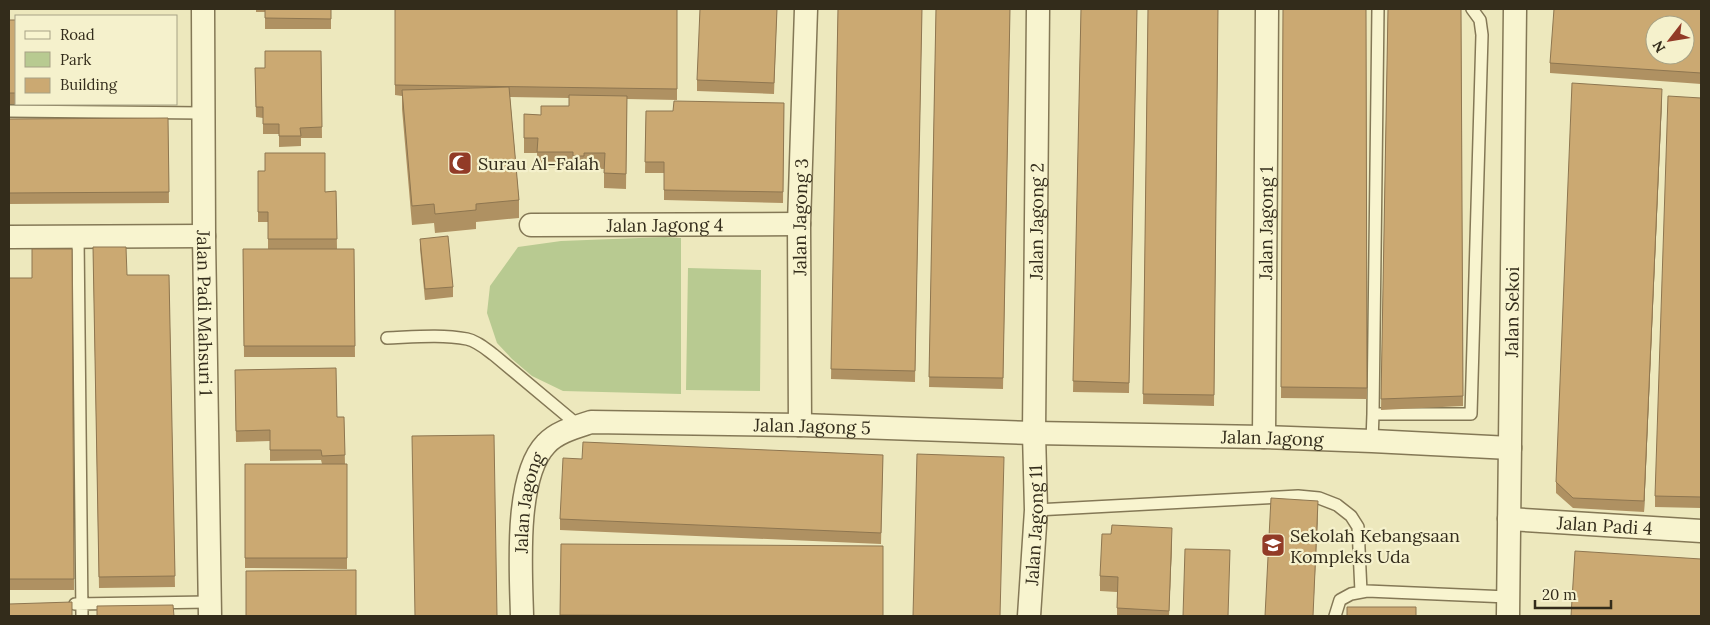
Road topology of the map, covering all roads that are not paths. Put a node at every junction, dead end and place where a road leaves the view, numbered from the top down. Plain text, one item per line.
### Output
1 (203, 9) edge
2 (806, 9) edge
3 (1038, 9) edge
4 (1267, 9) edge
5 (1378, 9) edge
6 (1472, 9) edge
7 (1515, 9) edge
8 (9, 111) edge
9 (202, 113) junction
10 (800, 224) junction
11 (531, 225) dead end
12 (78, 236) junction
13 (204, 236) junction
14 (9, 237) edge
15 (387, 338) dead end
16 (1373, 414) junction
17 (585, 424) junction
18 (800, 425) junction
19 (1034, 433) junction
20 (1264, 437) junction
21 (1372, 441) junction
22 (1510, 448) junction
23 (1036, 510) junction
24 (1509, 519) junction
25 (1701, 531) edge
26 (1361, 592) junction
27 (63, 604) edge
28 (82, 604) junction
29 (1508, 607) edge
30 (210, 609) edge
31 (82, 616) edge
32 (522, 616) edge
33 (1029, 616) edge
34 (1335, 616) edge

1 - 9 street, Jalan Padi Mahsuri 1
2 - 10 street, Jalan Jagong 3
3 - 19 street, Jalan Jagong 2
4 - 20 street, Jalan Jagong 1
5 - 16 lane
6 - 16 lane
7 - 22 street, Jalan Sekoi
8 - 9 lane
9 - 13 street, Jalan Padi Mahsuri 1
10 - 11 street, Jalan Jagong 4
10 - 18 street, Jalan Jagong 3
12 - 13 street
12 - 14 street
12 - 28 lane
13 - 30 street, Jalan Padi Mahsuri 1
15 - 17 lane
16 - 21 lane
17 - 18 street, Jalan Jagong 5
17 - 32 street, Jalan Jagong
18 - 19 street, Jalan Jagong 5
19 - 20 street, Jalan Jagong
19 - 23 street, Jalan Jagong 11
20 - 21 street, Jalan Jagong
21 - 22 street, Jalan Jagong
22 - 24 street, Jalan Sekoi
23 - 26 lane
23 - 33 street, Jalan Jagong 11
24 - 25 street, Jalan Padi 4
24 - 29 street, Jalan Sekoi
26 - 29 lane
26 - 34 lane
27 - 28 lane
28 - 30 lane
28 - 31 lane

